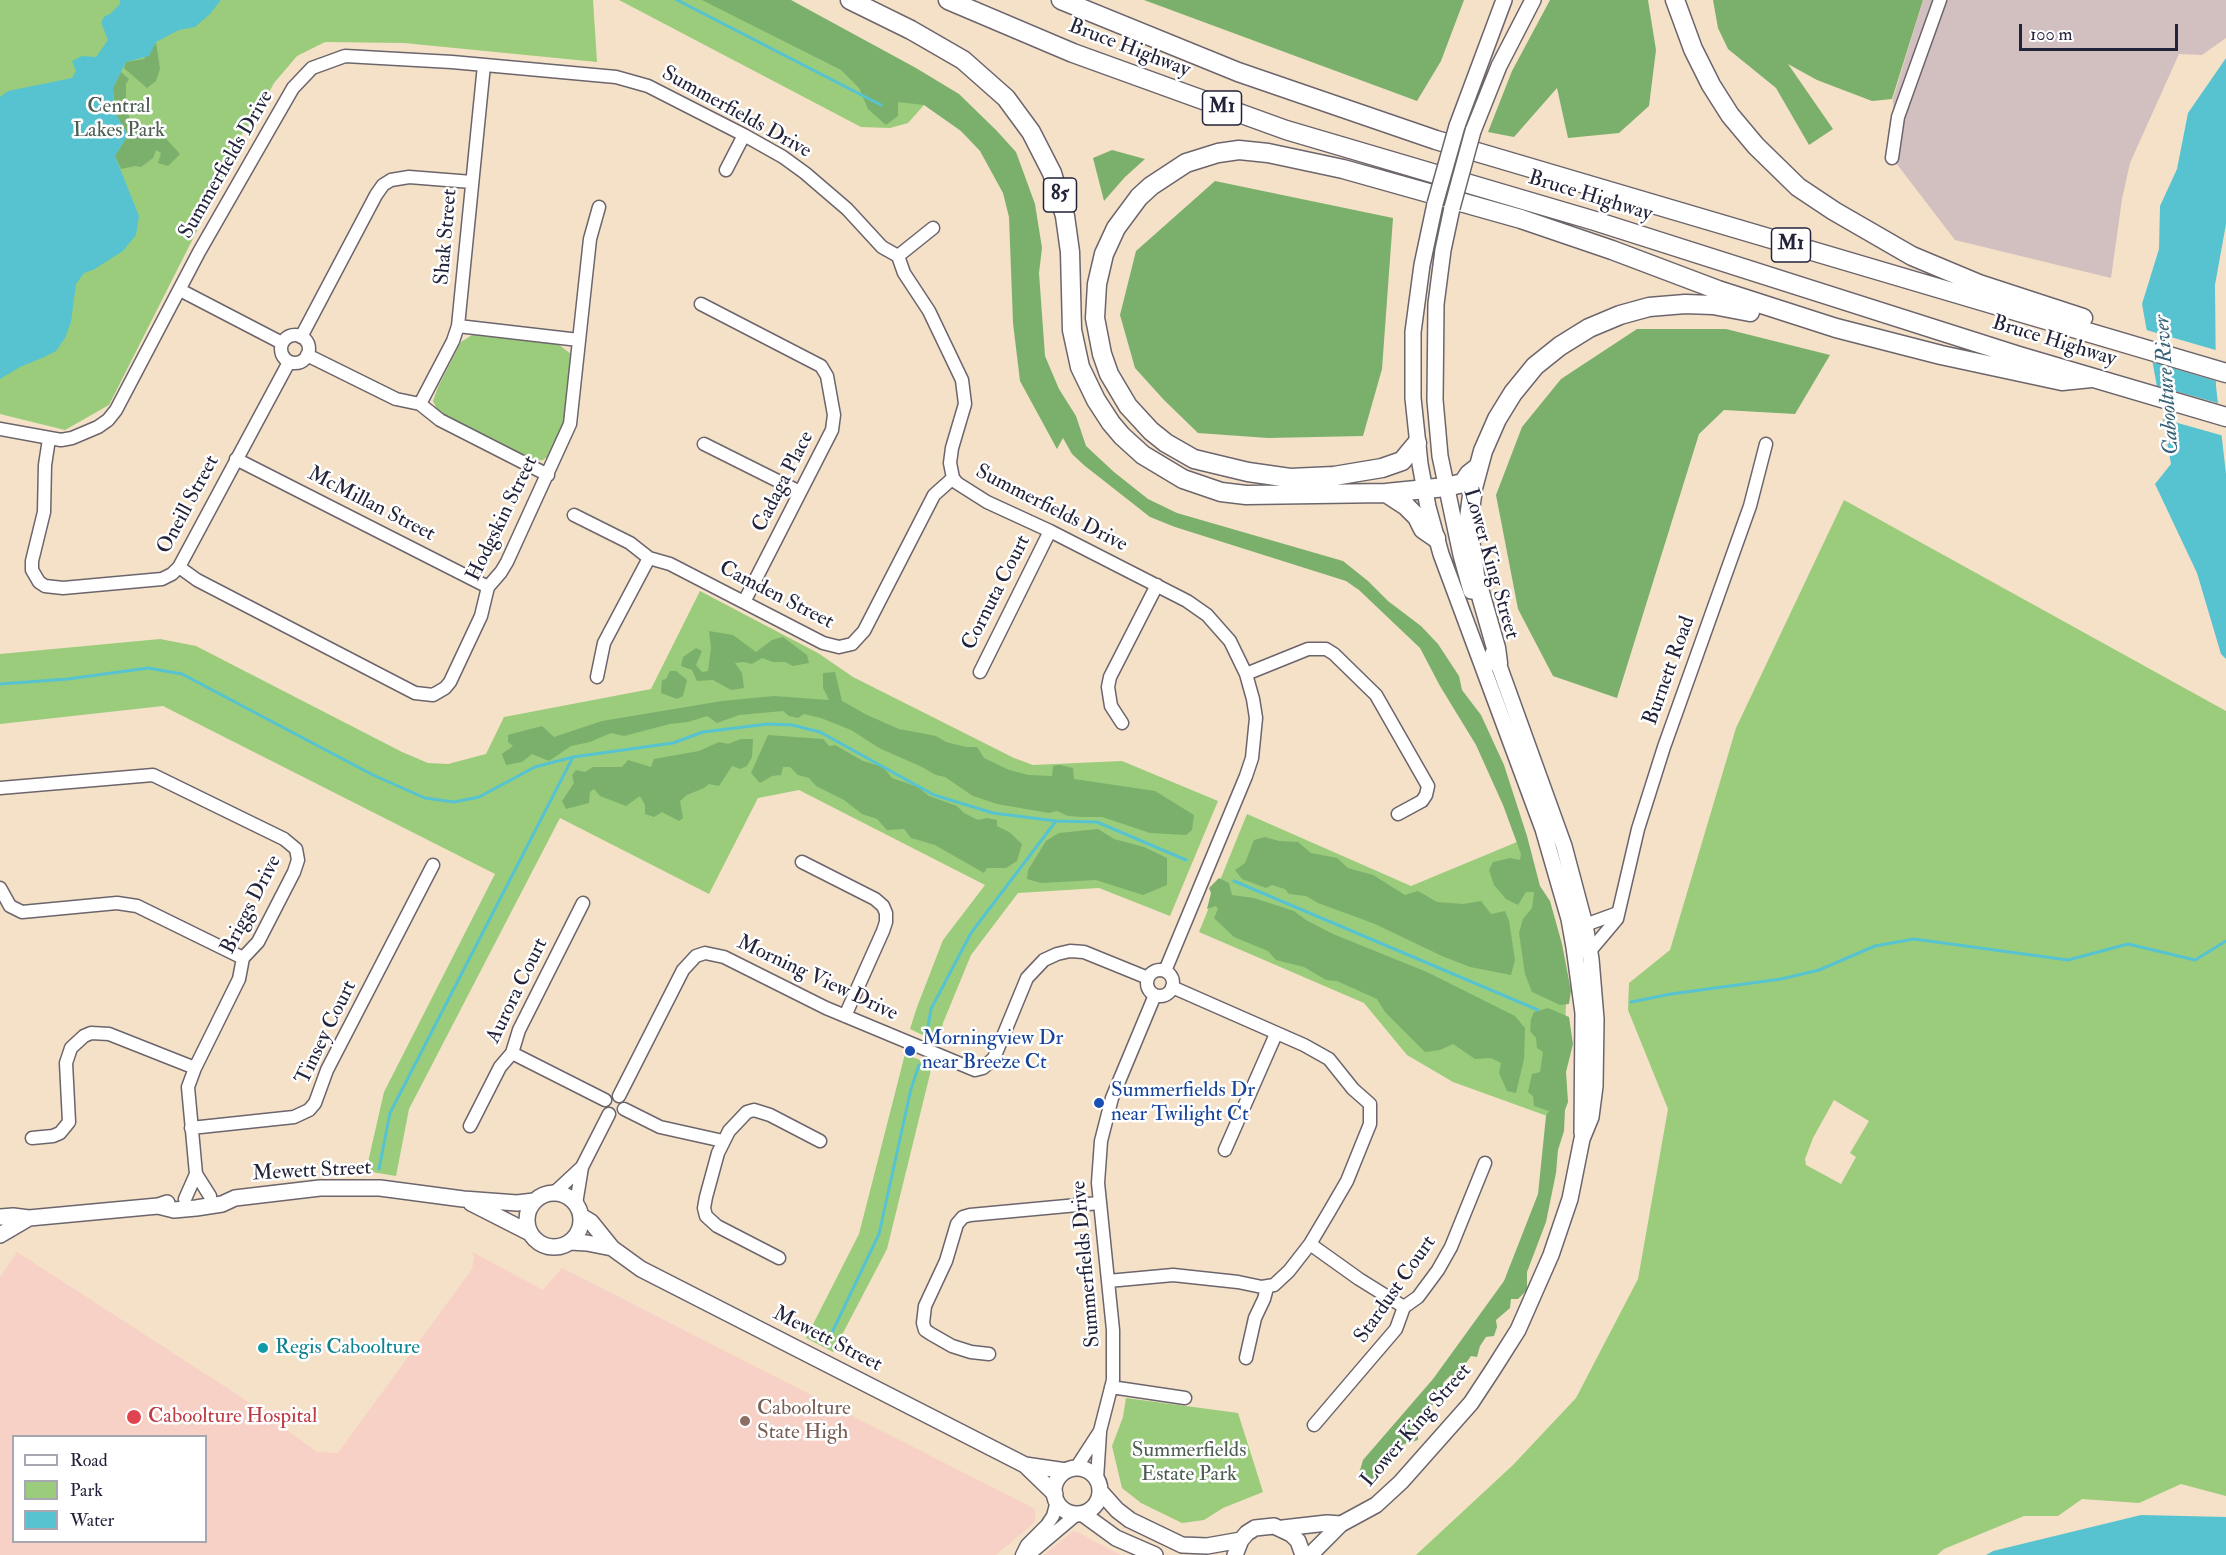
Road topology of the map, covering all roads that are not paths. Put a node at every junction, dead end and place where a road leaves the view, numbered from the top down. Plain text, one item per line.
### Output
1 (850, 0) edge
2 (948, 0) edge
3 (1061, 0) edge
4 (1504, 0) edge
5 (1533, 0) edge
6 (1675, 0) edge
7 (1941, 0) edge
8 (484, 65) junction
9 (744, 135) junction
10 (1892, 158) dead end
11 (726, 170) dead end
12 (472, 182) junction
13 (599, 207) dead end
14 (933, 228) dead end
15 (898, 256) junction
16 (180, 290) junction
17 (701, 304) dead end
18 (1793, 316) junction
19 (458, 326) junction
20 (2101, 336) junction
21 (301, 337) junction
22 (579, 340) junction
23 (282, 343) junction
24 (307, 355) junction
25 (289, 362) junction
26 (2226, 373) edge
27 (2091, 378) junction
28 (420, 404) junction
29 (2226, 417) edge
30 (0, 429) edge
31 (49, 439) junction
32 (1417, 443) junction
33 (704, 444) dead end
34 (1766, 444) dead end
35 (236, 459) junction
36 (1478, 467) junction
37 (548, 474) junction
38 (953, 478) junction
39 (1446, 487) junction
40 (1424, 489) junction
41 (800, 492) junction
42 (1386, 493) junction
43 (574, 515) dead end
44 (1050, 531) junction
45 (1436, 538) junction
46 (649, 558) junction
47 (179, 567) junction
48 (1157, 585) junction
49 (488, 586) junction
50 (744, 602) junction
51 (1498, 663) junction
52 (980, 672) dead end
53 (1246, 674) junction
54 (597, 677) dead end
55 (1122, 723) dead end
56 (0, 788) edge
57 (1398, 814) dead end
58 (802, 862) dead end
59 (432, 865) dead end
60 (0, 888) edge
61 (583, 903) dead end
62 (1618, 913) junction
63 (1585, 925) junction
64 (1575, 947) junction
65 (1590, 951) junction
66 (243, 958) junction
67 (1165, 971) junction
68 (1148, 978) junction
69 (1172, 987) junction
70 (1155, 995) junction
71 (845, 1016) junction
72 (1276, 1034) junction
73 (512, 1053) junction
74 (195, 1068) junction
75 (619, 1096) junction
76 (605, 1100) junction
77 (624, 1109) junction
78 (609, 1114) junction
79 (470, 1126) dead end
80 (191, 1128) junction
81 (32, 1138) dead end
82 (1582, 1139) junction
83 (723, 1141) junction
84 (820, 1141) dead end
85 (1225, 1150) dead end
86 (1485, 1163) dead end
87 (582, 1167) junction
88 (196, 1174) junction
89 (554, 1193) junction
90 (210, 1196) junction
91 (235, 1198) junction
92 (185, 1199) junction
93 (463, 1199) junction
94 (534, 1201) junction
95 (1099, 1203) junction
96 (158, 1206) junction
97 (578, 1210) junction
98 (0, 1217) edge
99 (29, 1218) junction
100 (530, 1233) junction
101 (0, 1235) edge
102 (570, 1242) junction
103 (1310, 1244) junction
104 (612, 1248) junction
105 (779, 1258) dead end
106 (1108, 1281) junction
107 (1267, 1288) junction
108 (1404, 1307) junction
109 (988, 1354) dead end
110 (1246, 1358) dead end
111 (1111, 1387) junction
112 (1185, 1398) dead end
113 (1314, 1425) dead end
114 (1100, 1431) junction
115 (1026, 1465) junction
116 (1071, 1470) junction
117 (1099, 1485) junction
118 (1056, 1498) junction
119 (1080, 1514) junction
120 (1341, 1524) junction
121 (1283, 1528) junction
122 (1241, 1540) junction
123 (1023, 1555) edge
124 (1155, 1555) edge
125 (1235, 1555) edge
126 (1303, 1555) edge
127 (1310, 1555) edge

1 - 42 highway, 85
2 - 27 highway, Bruce Highway / M1
3 - 20 highway, Bruce Highway / M1
4 - 32 main road, Lower King Street, bridge
5 - 39 main road, Lower King Street, bridge
6 - 20 highway
7 - 10 street
8 - 9 street, Summerfields Drive
8 - 12 street, Shak Street
8 - 16 street, Summerfields Drive
9 - 11 street
9 - 15 street, Summerfields Drive
12 - 19 street, Shak Street
12 - 21 street
13 - 22 street, Hodgskin Street
14 - 15 street
15 - 38 street, Summerfields Drive
16 - 23 street
16 - 31 street, Summerfields Drive
17 - 41 street, Cadaga Place
18 - 27 highway
18 - 32 highway
18 - 36 highway
19 - 22 street
19 - 28 street, Shak Street
20 - 26 highway, Bruce Highway / M1
21 - 23 street
21 - 24 street
22 - 37 street, Hodgskin Street
23 - 25 street
24 - 25 street
24 - 28 street
25 - 35 street, Oneill Street
27 - 29 highway, Bruce Highway / M1
28 - 37 street
30 - 31 street, Summerfields Drive
31 - 47 street, Oneill Street
32 - 40 main road, Lower King Street
33 - 41 street
34 - 62 street, Burnett Road
35 - 47 street, Oneill Street
35 - 49 street, McMillan Street
36 - 39 highway
36 - 51 highway
37 - 49 street, Hodgskin Street
38 - 44 street, Summerfields Drive
38 - 50 street, Camden Street
39 - 40 highway, 85
39 - 51 main road, Lower King Street
40 - 42 highway, 85
40 - 45 main road, Lower King Street
41 - 50 street, Cadaga Place
42 - 45 highway
43 - 46 street, Camden Street
44 - 48 street, Summerfields Drive
44 - 52 street, Cornuta Court
45 - 64 main road, Lower King Street
46 - 50 street, Camden Street
46 - 54 street
47 - 49 street, Hodgskin Street
48 - 53 street, Summerfields Drive
48 - 55 street
51 - 63 main road, Lower King Street
53 - 57 street
53 - 67 street, Summerfields Drive
56 - 66 street, Briggs Drive
58 - 71 street
59 - 80 street, Tinsey Court
60 - 66 street
61 - 73 street, Aurora Court
62 - 63 street
62 - 65 street, Burnett Road
63 - 64 street
63 - 65 main road, Lower King Street
64 - 82 main road, Lower King Street
65 - 82 main road, Lower King Street
66 - 74 street, Briggs Drive
67 - 68 street
67 - 69 street
68 - 70 street
68 - 71 street, Morning View Drive
69 - 70 street
69 - 72 street
70 - 95 street, Summerfields Drive
71 - 75 street, Morning View Drive
72 - 85 street
72 - 103 street
73 - 76 street
73 - 79 street, Aurora Court
74 - 80 street, Briggs Drive
74 - 81 street
75 - 76 street
75 - 77 street
76 - 78 street
77 - 78 street
77 - 83 street
78 - 87 street
80 - 88 street, Briggs Drive
82 - 120 main road, Lower King Street
83 - 84 street
83 - 105 street
86 - 108 street, Stardust Court
87 - 89 street
87 - 97 street
88 - 90 street, Briggs Drive
88 - 92 street, Briggs Drive
89 - 94 main road
89 - 97 main road
90 - 91 main road, Mewett Street
90 - 92 main road, Mewett Street
91 - 93 main road, Mewett Street
91 - 96 main road, Mewett Street
92 - 96 main road, Mewett Street
93 - 94 main road, Mewett Street
93 - 100 main road, Mewett Street
94 - 100 main road
95 - 106 street, Summerfields Drive
95 - 109 street
96 - 99 main road, Mewett Street
97 - 102 main road
97 - 104 main road, Mewett Street
98 - 99 main road, Mewett Street
99 - 101 main road, Mewett Street
100 - 102 main road
102 - 104 main road, Mewett Street
103 - 107 street
103 - 108 street
104 - 115 main road, Mewett Street
106 - 107 street
106 - 111 street, Summerfields Drive
107 - 110 street
108 - 113 street, Stardust Court
111 - 112 street
111 - 114 street, Summerfields Drive
114 - 116 street, Summerfields Drive
114 - 117 street, Summerfields Drive
115 - 116 main road, Mewett Street
115 - 118 main road, Mewett Street
116 - 117 main road
116 - 118 main road
117 - 119 main road
117 - 122 main road
118 - 119 main road
118 - 123 street
119 - 123 street
119 - 124 main road
120 - 121 main road, Lower King Street
120 - 127 main road, Lower King Street
121 - 122 main road, Lower King Street
121 - 126 main road
122 - 125 main road

